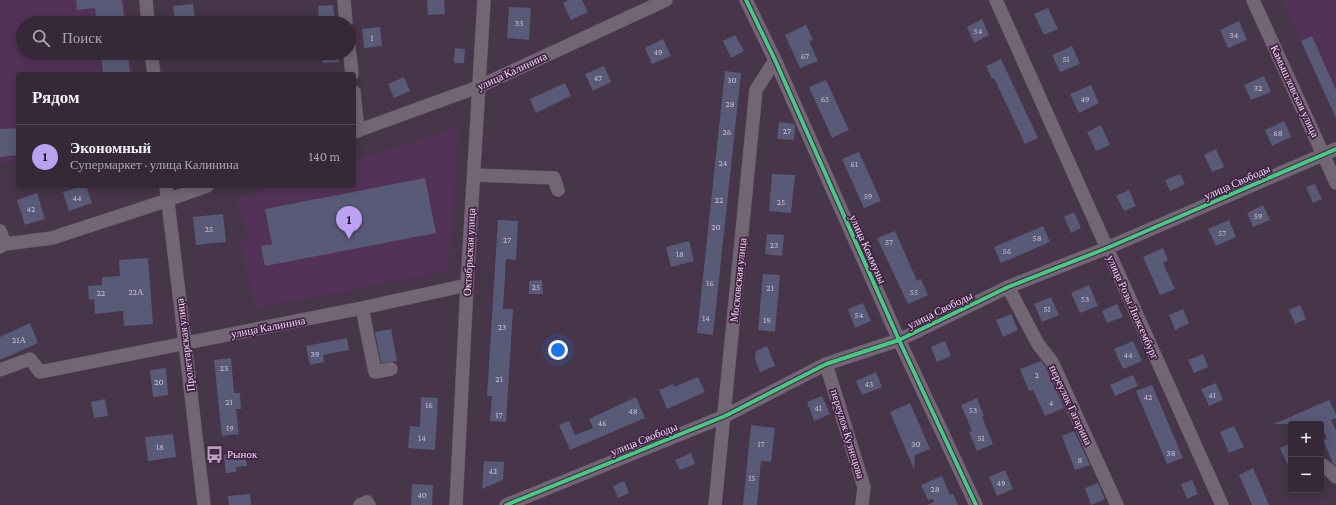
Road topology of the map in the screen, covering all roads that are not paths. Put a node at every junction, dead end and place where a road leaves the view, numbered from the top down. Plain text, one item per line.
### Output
1 (146, 0) edge
2 (344, 0) edge
3 (484, 0) edge
4 (666, 0) edge
5 (746, 0) edge
6 (996, 0) edge
7 (1253, 0) edge
8 (147, 16) edge
9 (345, 16) edge
10 (153, 60) edge
11 (350, 60) edge
12 (775, 60) junction
13 (154, 72) edge
14 (352, 72) edge
15 (478, 87) junction
16 (356, 132) edge
17 (1336, 149) edge
18 (1323, 154) junction
19 (474, 175) junction
20 (1336, 183) edge
21 (166, 188) edge
22 (201, 188) edge
23 (558, 190) dead end
24 (167, 200) junction
25 (0, 231) edge
26 (3, 245) edge
27 (1107, 248) junction
28 (467, 285) junction
29 (1008, 287) junction
30 (362, 308) junction
31 (899, 340) junction
32 (186, 344) junction
33 (826, 364) junction
34 (391, 369) dead end
35 (0, 370) edge
36 (725, 416) junction
37 (1324, 467) edge
38 (1336, 477) edge
39 (204, 505) edge
40 (360, 505) edge
41 (369, 505) edge
42 (456, 505) edge
43 (506, 505) edge
44 (715, 505) edge
45 (862, 505) edge
46 (976, 505) edge
47 (1117, 505) edge
48 (1222, 505) edge

1 - 8 street
2 - 9 street
3 - 15 street, Октябрьская улица
4 - 15 street, улица Калинина
5 - 12 street, улица Коммуны
6 - 27 street, улица Розы Люксембург
7 - 18 street, Камышловская улица
10 - 13 street
11 - 14 street
12 - 31 street, улица Коммуны
12 - 36 street, Московская улица
15 - 16 street, улица Калинина
15 - 19 street, Октябрьская улица
17 - 18 street, улица Свободы
18 - 20 street, Камышловская улица
18 - 27 street, улица Свободы
19 - 23 street
19 - 28 street, Октябрьская улица
21 - 24 street, Пролетарская улица
22 - 24 street
24 - 26 street
24 - 32 street, Пролетарская улица
25 - 26 street
27 - 29 street, улица Свободы
27 - 48 street, улица Розы Люксембург
28 - 30 street, улица Калинина
28 - 42 street, Октябрьская улица
29 - 31 street, улица Свободы
29 - 47 street, переулок Гагарина
30 - 32 street, улица Калинина
30 - 34 street
31 - 33 street, улица Свободы
31 - 46 street, улица Коммуны
32 - 35 street, улица Калинина
32 - 39 street, Пролетарская улица
33 - 36 street, улица Свободы
33 - 45 street, переулок Кузнецова
36 - 43 street, улица Свободы
36 - 44 street, Московская улица
37 - 38 street
40 - 41 street

